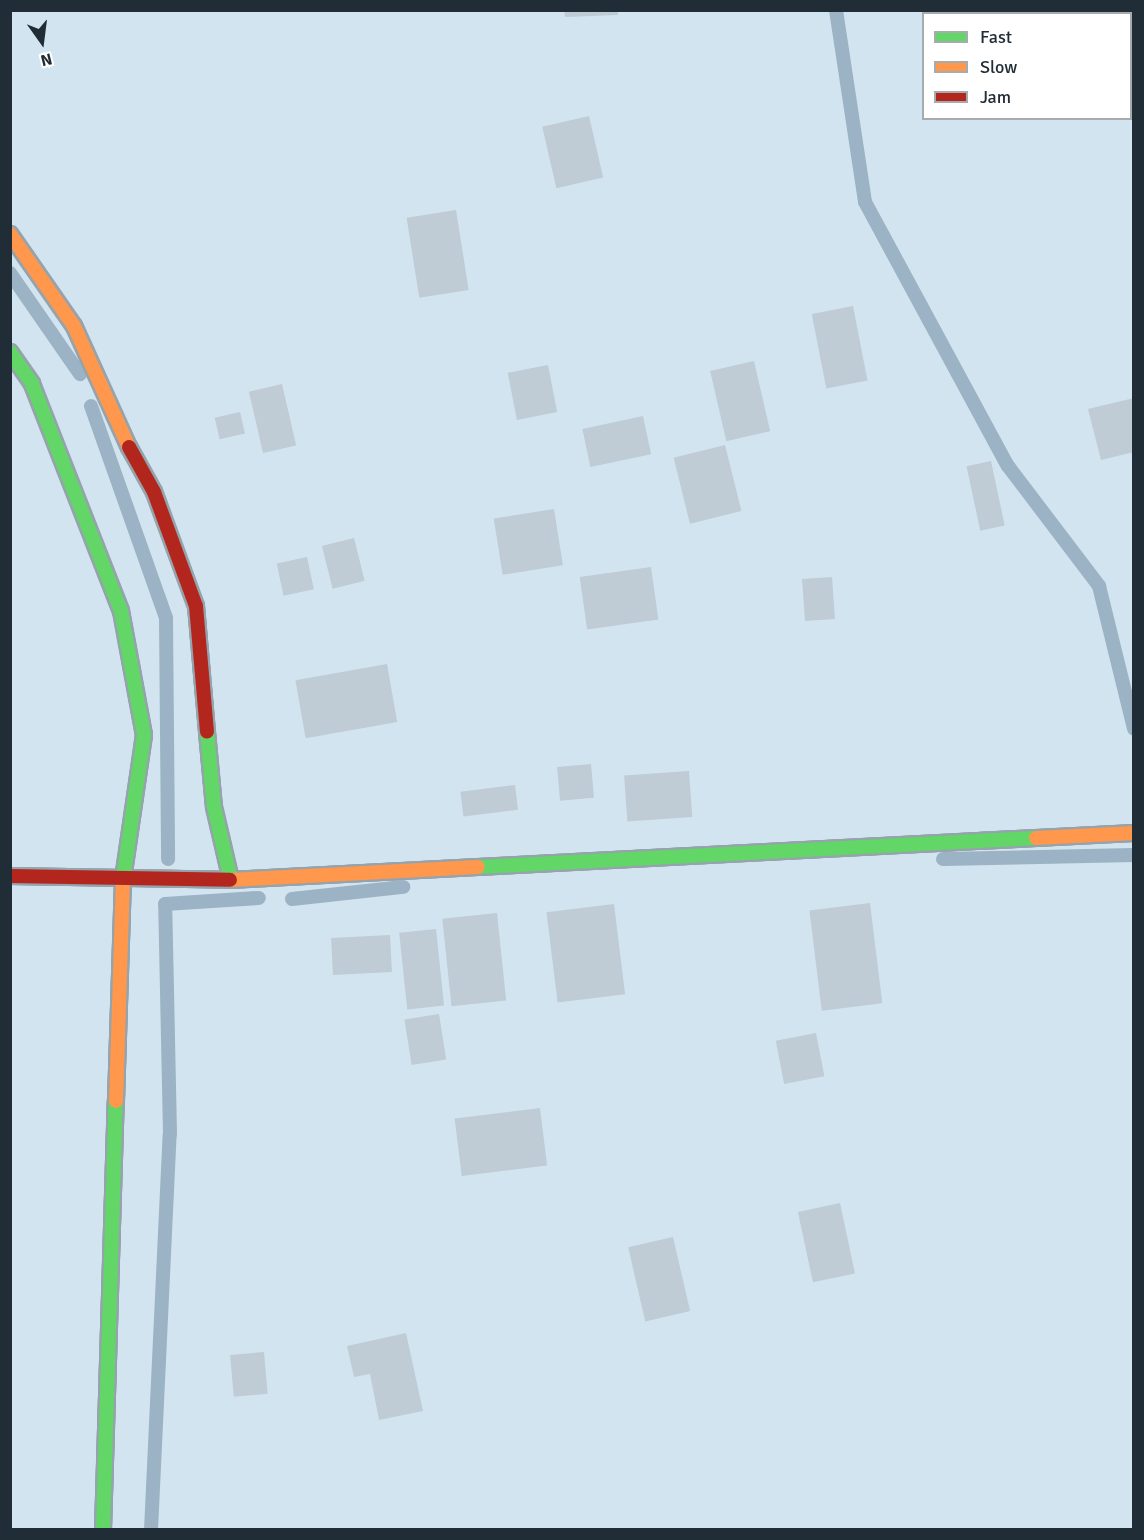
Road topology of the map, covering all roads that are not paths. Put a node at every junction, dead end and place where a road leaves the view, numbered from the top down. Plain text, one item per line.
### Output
1 (10, 234) edge
2 (10, 352) edge
3 (1134, 833) edge
4 (10, 876) edge
5 (123, 878) junction
6 (231, 880) junction
7 (103, 1530) edge

1 - 6 street
2 - 5 street
3 - 6 street
4 - 5 street
5 - 6 street
5 - 7 street

